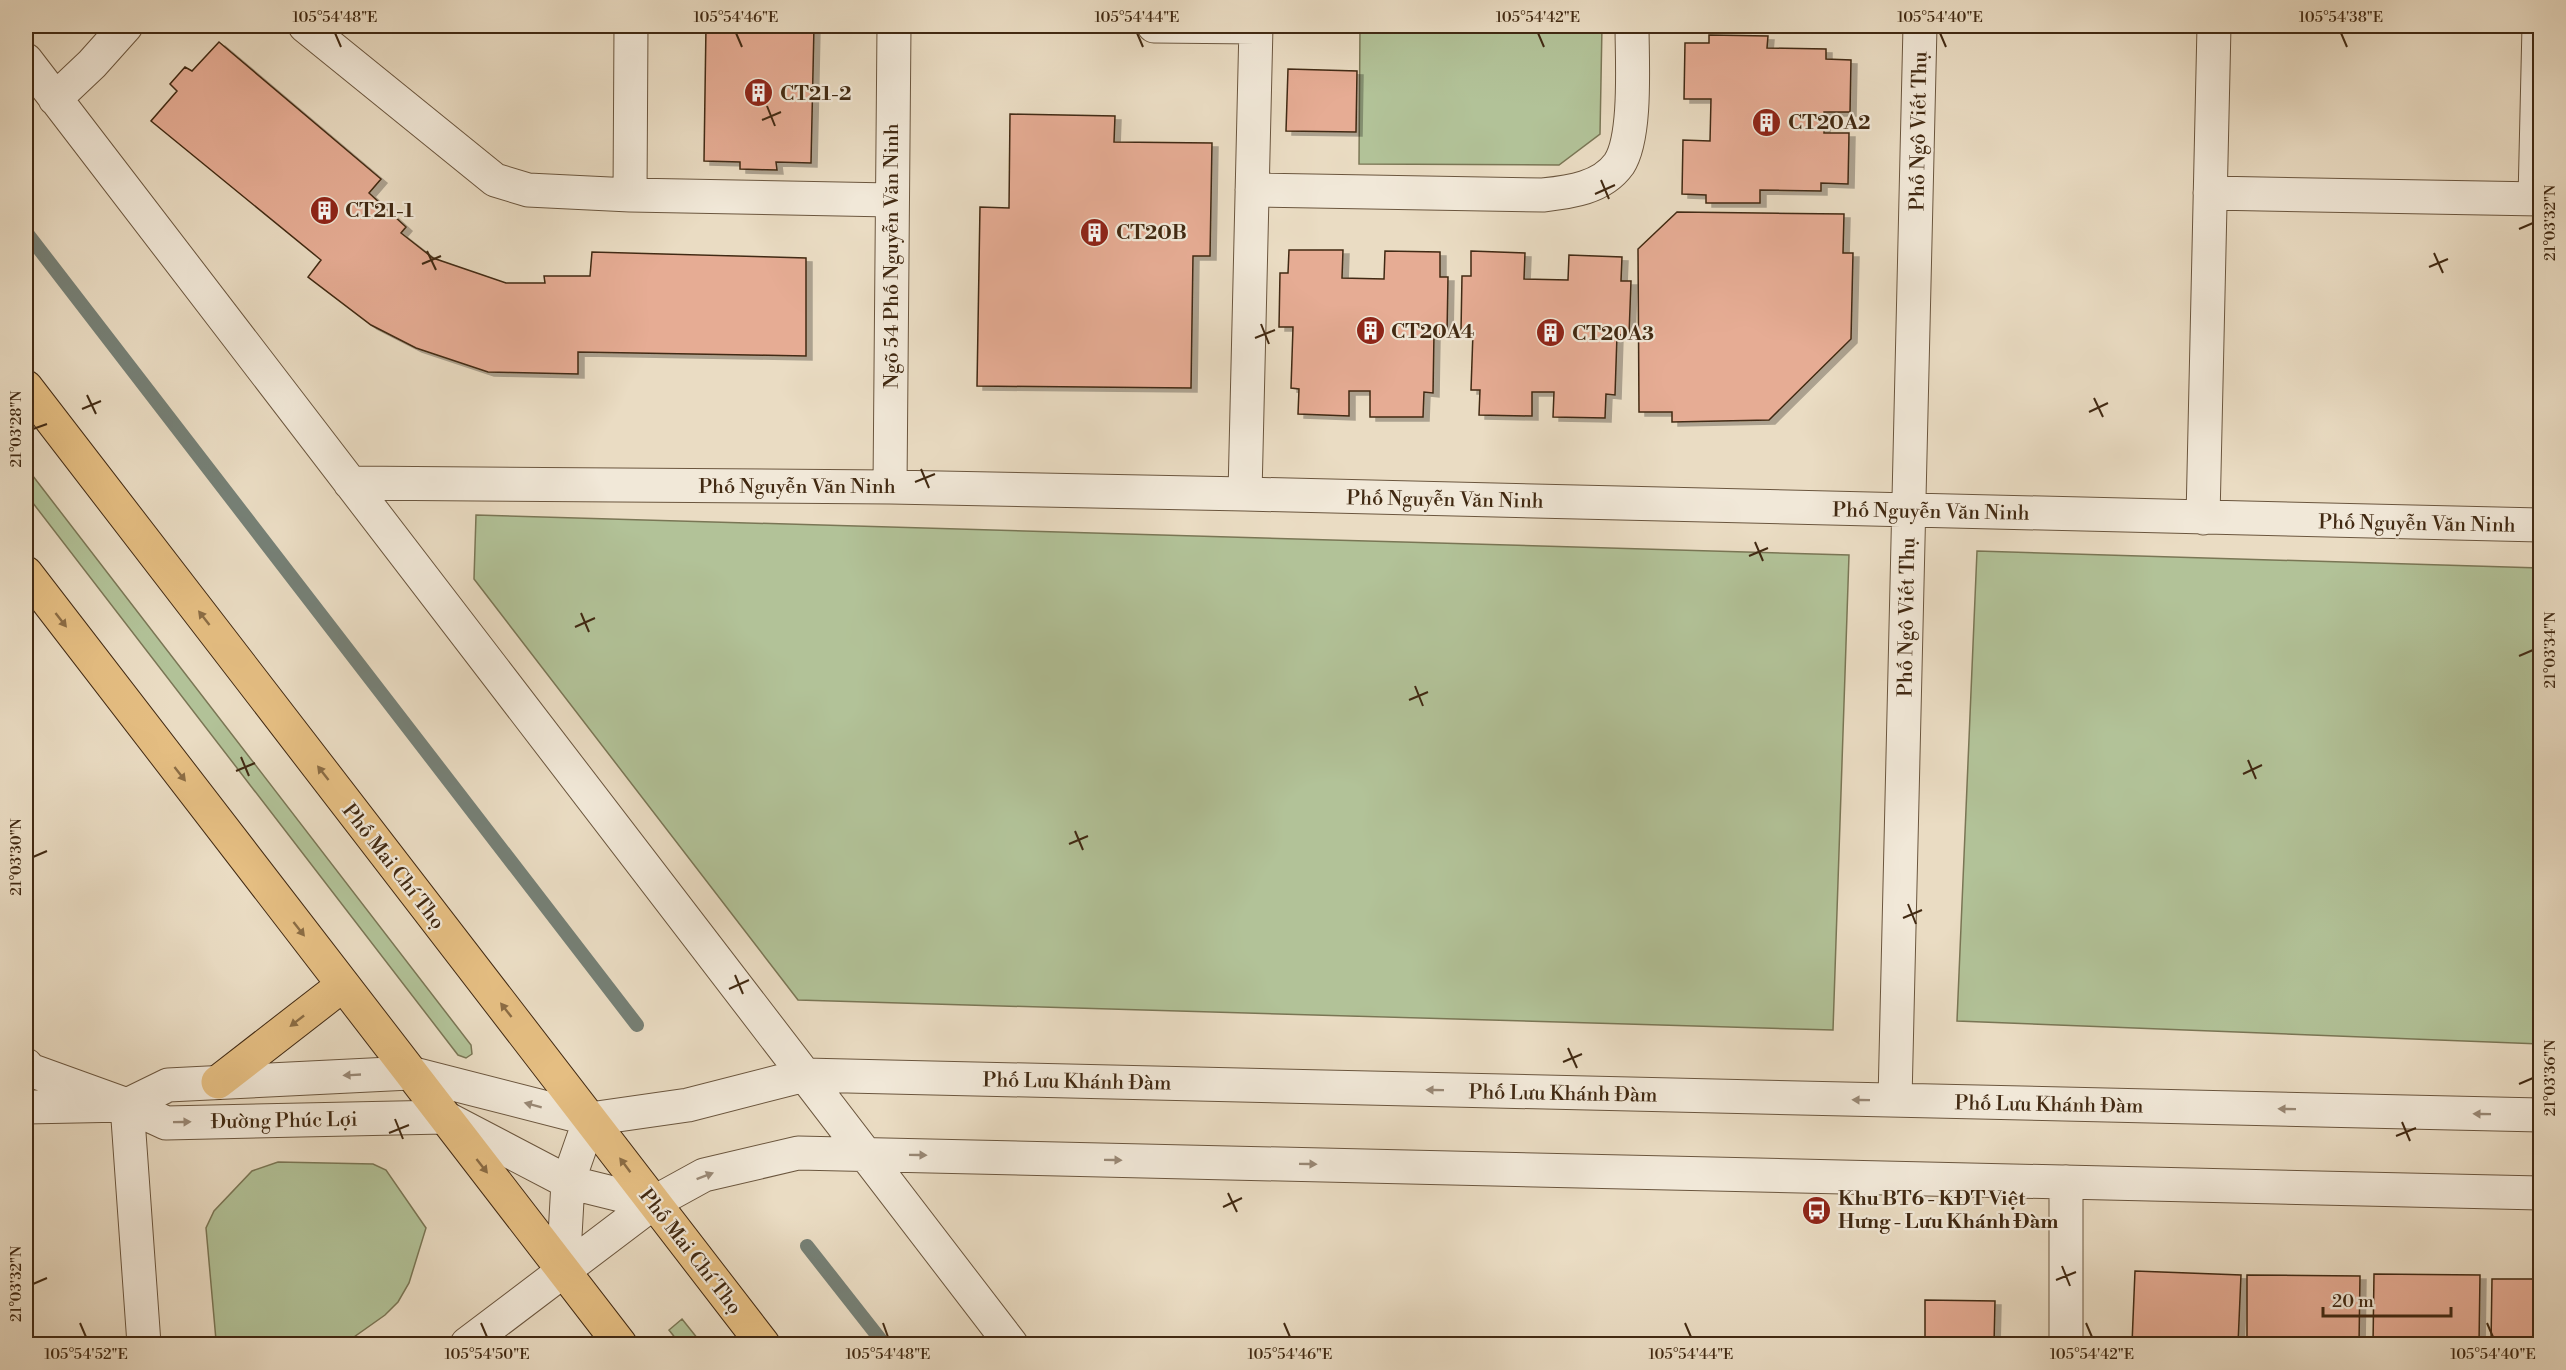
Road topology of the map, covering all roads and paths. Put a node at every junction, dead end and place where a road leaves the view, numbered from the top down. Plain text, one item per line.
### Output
1 (126, 26) edge
2 (631, 26) edge
3 (894, 26) edge
4 (1154, 26) edge
5 (1256, 26) edge
6 (1632, 26) edge
7 (1920, 26) edge
8 (2214, 26) edge
9 (2539, 26) edge
10 (309, 27) edge
11 (26, 60) edge
12 (55, 99) junction
13 (1252, 190) junction
14 (2210, 193) junction
15 (630, 195) junction
16 (2538, 199) edge
17 (891, 200) junction
18 (26, 387) edge
19 (350, 483) junction
20 (890, 487) junction
21 (1245, 494) junction
22 (1908, 510) junction
23 (2203, 518) junction
24 (2541, 525) edge
25 (26, 573) edge
26 (343, 985) junction
27 (26, 1065) edge
28 (410, 1073) junction
29 (805, 1075) junction
30 (218, 1082) junction
31 (1894, 1100) junction
32 (127, 1105) junction
33 (26, 1107) edge
34 (2541, 1115) edge
35 (444, 1117) junction
36 (590, 1119) junction
37 (864, 1154) junction
38 (568, 1182) junction
39 (2066, 1182) junction
40 (2541, 1193) edge
41 (653, 1203) junction
42 (563, 1272) junction
43 (144, 1344) edge
44 (467, 1344) edge
45 (620, 1344) edge
46 (763, 1344) edge
47 (1011, 1344) edge
48 (2066, 1344) edge

1 - 12 street
2 - 15 street
3 - 17 street, Ngõ 54 Phố Nguyễn Văn Ninh
4 - 5 street
5 - 13 street
6 - 13 street
7 - 22 street, Phố Ngô Viết Thụ
8 - 14 street
9 - 16 street
10 - 15 street
11 - 12 street
12 - 19 street
13 - 21 street
14 - 16 street
14 - 23 street
15 - 17 street
17 - 20 street, Ngõ 54 Phố Nguyễn Văn Ninh
36 -> 18 main road, Phố Mai Chí Thọ
19 - 20 street, Phố Nguyễn Văn Ninh
19 - 29 street
20 - 21 street, Phố Nguyễn Văn Ninh
21 - 22 street, Phố Nguyễn Văn Ninh
22 - 23 street, Phố Nguyễn Văn Ninh
22 - 31 street, Phố Ngô Viết Thụ
23 - 24 street, Phố Nguyễn Văn Ninh
25 -> 26 main road
26 - 28 main road
26 -> 30 main road
27 - 32 street
28 -> 30 street, Đường Phúc Lợi
28 - 35 main road
36 -> 28 street, Đường Phúc Lợi
31 -> 29 street, Phố Lưu Khánh Đàm
29 - 36 street, Phố Lưu Khánh Đàm
29 - 37 street
30 - 32 street, Đường Phúc Lợi
34 -> 31 street, Phố Lưu Khánh Đàm
32 - 33 street, Đường Phúc Lợi
32 -> 35 street, Đường Phúc Lợi
32 - 43 street
35 - 38 street
35 -> 42 main road
36 - 38 street
41 -> 36 main road, Phố Mai Chí Thọ
37 -> 39 street
41 -> 37 street
37 - 47 street
38 - 41 street
38 - 42 street
39 - 40 street
39 - 48 street
41 - 42 street
41 - 46 main road, Phố Mai Chí Thọ
42 - 44 street
42 - 45 main road

